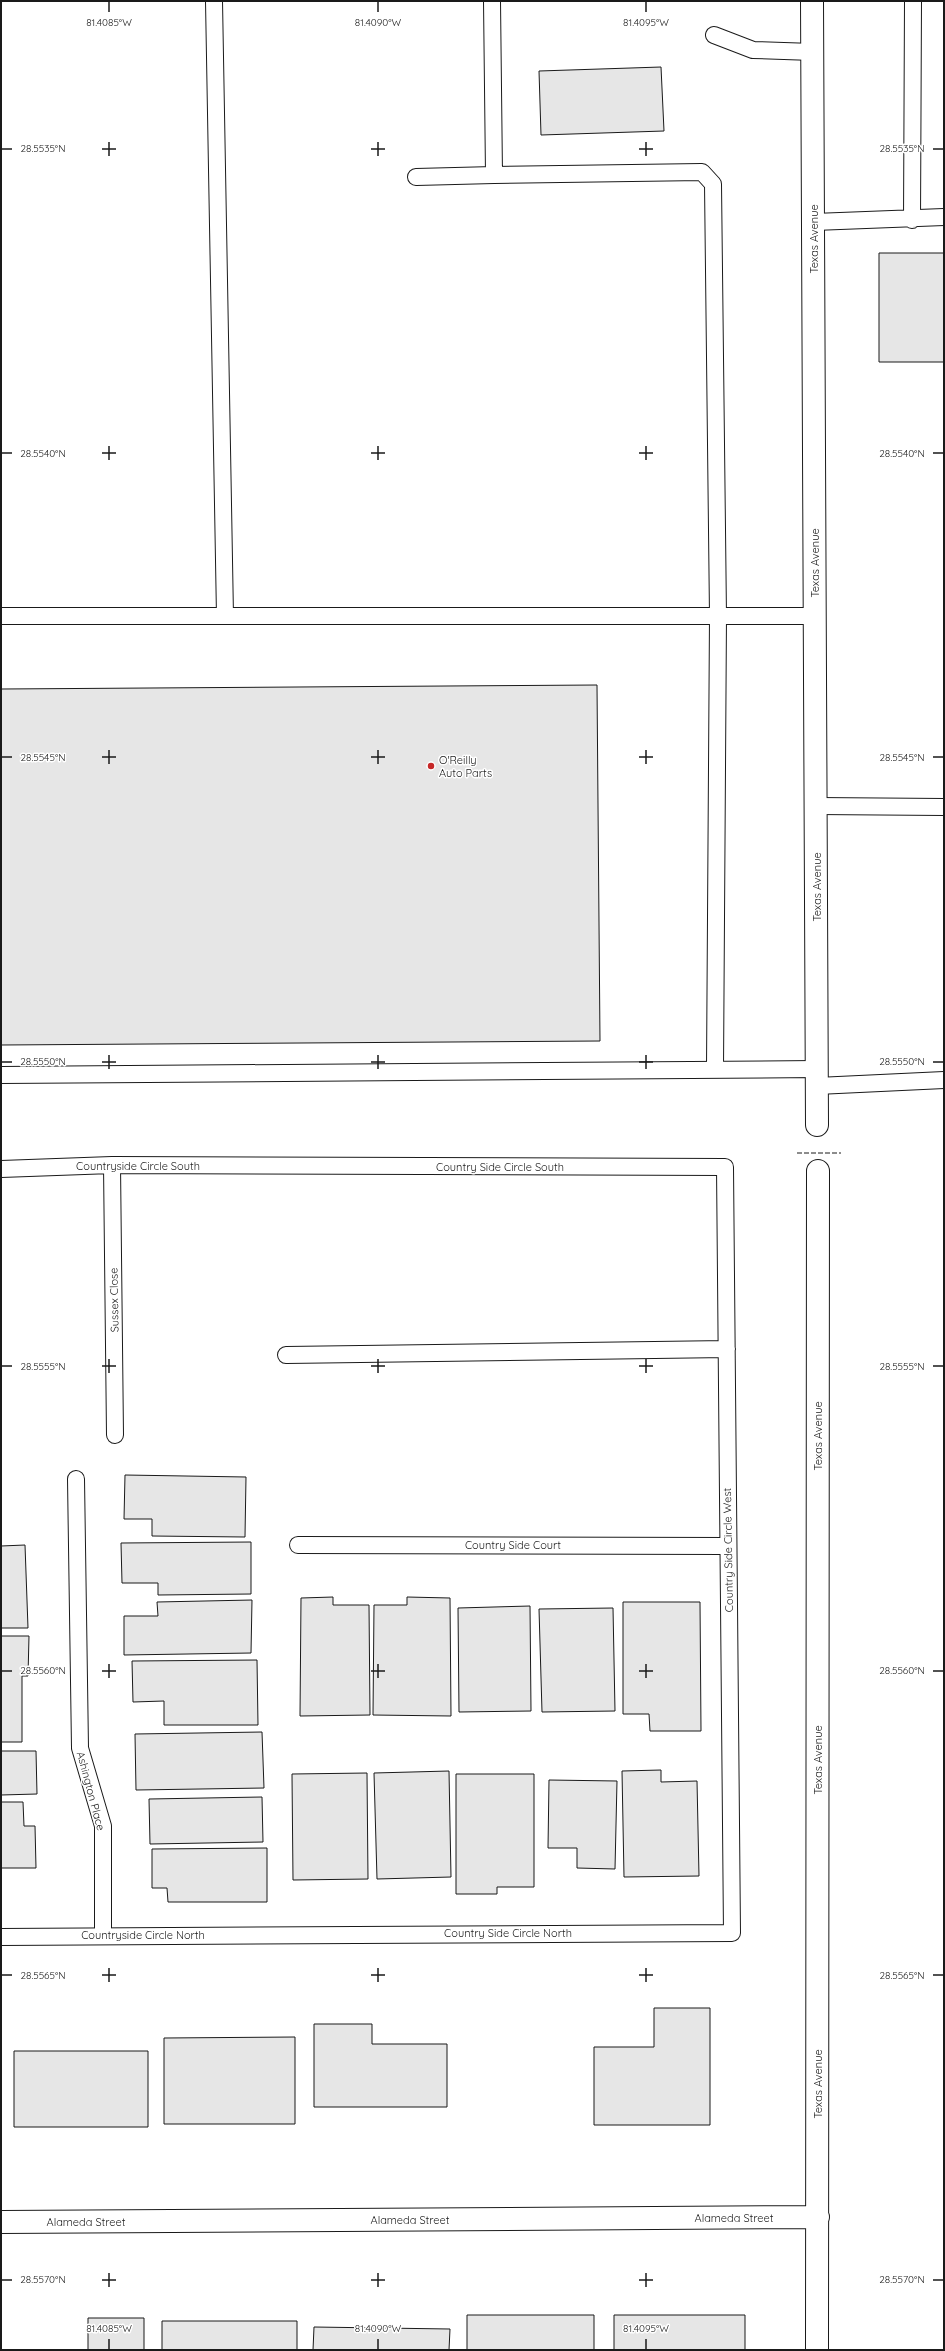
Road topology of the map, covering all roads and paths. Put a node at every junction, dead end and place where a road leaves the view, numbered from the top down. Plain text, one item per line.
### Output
1 (214, 1) edge
2 (492, 1) edge
3 (812, 1) edge
4 (913, 1) edge
5 (714, 35) dead end
6 (812, 52) junction
7 (494, 175) junction
8 (416, 176) dead end
9 (944, 217) edge
10 (912, 220) junction
11 (814, 222) junction
12 (1, 616) edge
13 (225, 616) junction
14 (718, 616) junction
15 (815, 616) junction
16 (816, 806) junction
17 (944, 807) edge
18 (715, 1069) junction
19 (1, 1076) edge
20 (817, 1077) junction
21 (944, 1080) edge
22 (817, 1125) dead end
23 (112, 1166) junction
24 (274, 1166) joint
25 (725, 1167) joint
26 (1, 1169) edge
27 (818, 1171) dead end
28 (726, 1349) junction
29 (286, 1356) dead end
30 (115, 1435) dead end
31 (76, 1478) dead end
32 (298, 1545) dead end
33 (728, 1546) junction
34 (732, 1933) joint
35 (285, 1934) joint
36 (103, 1935) junction
37 (1, 1937) edge
38 (818, 2217) junction
39 (1, 2222) edge
40 (817, 2350) edge

1 - 13 lane
2 - 7 lane
3 - 6 street, Texas Avenue
4 - 10 lane
5 - 6 lane
6 - 11 street, Texas Avenue
7 - 8 lane
7 - 14 lane
9 - 10 lane
10 - 11 lane
11 - 15 street, Texas Avenue
12 - 13 lane
13 - 14 lane
14 - 15 lane
14 - 18 lane
15 - 16 street, Texas Avenue
16 - 17 lane
16 - 20 street, Texas Avenue
18 - 19 lane
18 - 20 lane
20 - 21 lane
20 - 22 street, Texas Avenue
23 - 24 lane, Countryside Circle South
23 - 26 lane, Countryside Circle South
23 - 30 lane, Sussex Close
24 - 25 lane, Country Side Circle South
25 - 28 lane, Country Side Circle West
27 - 38 street, Texas Avenue
28 - 29 lane
28 - 33 lane, Country Side Circle West
31 - 36 lane, Ashington Place
32 - 33 lane, Country Side Court
33 - 34 lane, Country Side Circle West
34 - 35 lane, Country Side Circle North
35 - 36 lane, Countryside Circle North
36 - 37 lane, Countryside Circle North
38 - 39 street, Alameda Street
38 - 40 street, Texas Avenue

